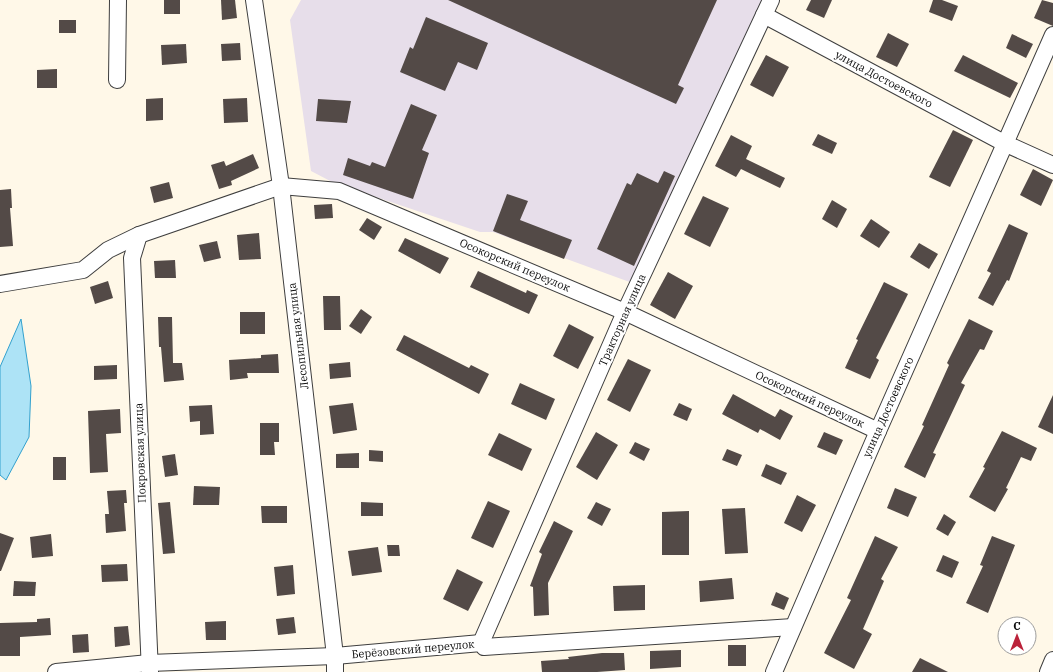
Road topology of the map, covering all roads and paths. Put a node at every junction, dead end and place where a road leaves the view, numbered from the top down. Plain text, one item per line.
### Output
1 (118, 0) edge
2 (771, 0) edge
3 (257, 3) edge
4 (764, 15) junction
5 (1053, 34) edge
6 (117, 80) dead end
7 (1004, 143) junction
8 (1053, 165) edge
9 (281, 186) junction
10 (139, 234) junction
11 (0, 284) edge
12 (625, 312) junction
13 (878, 431) junction
14 (793, 626) junction
15 (481, 643) junction
16 (1053, 660) edge
17 (335, 664) edge
18 (150, 668) edge
19 (56, 672) edge
20 (774, 672) edge
21 (1048, 672) edge

1 - 6 street
2 - 4 street, Тракторная улица
3 - 9 street, Лесопильная улица
4 - 7 street, улица Достоевского
4 - 12 street, Тракторная улица
5 - 7 street, улица Достоевского
7 - 8 street, улица Достоевского
7 - 13 street, улица Достоевского
9 - 10 street, Осокорский переулок
9 - 12 street, Осокорский переулок
9 - 17 street, Лесопильная улица
10 - 11 street, Осокорский переулок
10 - 18 street, Покровская улица
12 - 13 street, Осокорский переулок
12 - 15 street, Тракторная улица
13 - 14 street, улица Достоевского
14 - 15 street, Берёзовский переулок
14 - 20 street, улица Достоевского
15 - 17 street, Берёзовский переулок
16 - 21 street
17 - 18 street, Берёзовский переулок
18 - 19 street, Берёзовский переулок

